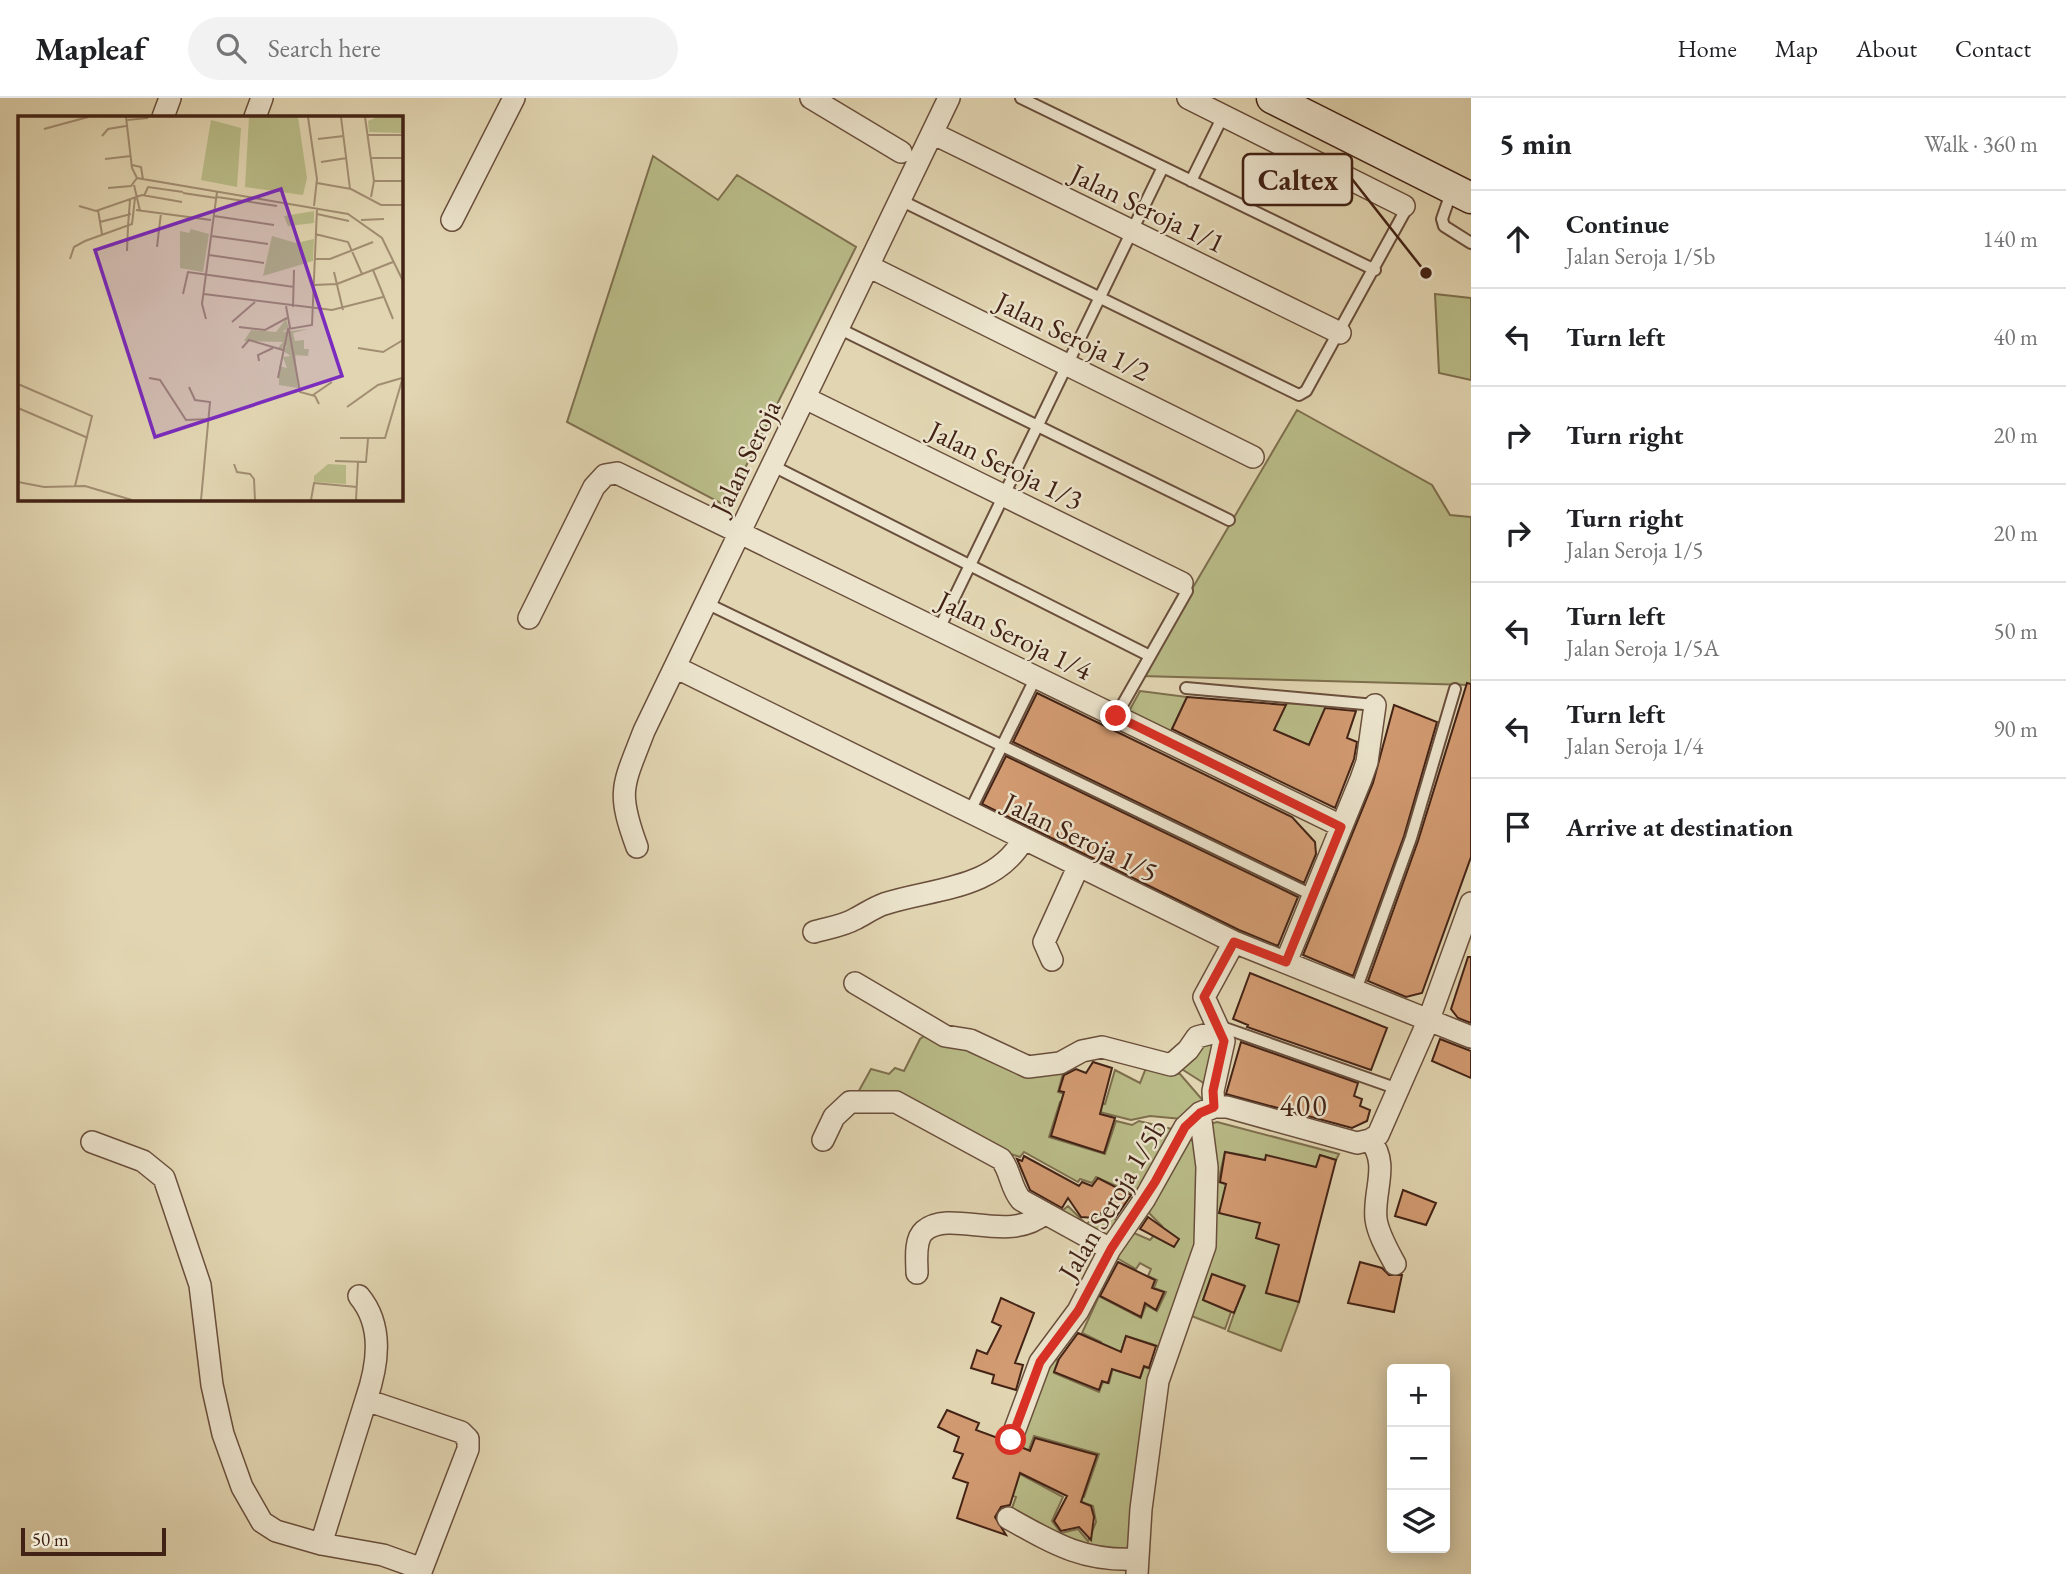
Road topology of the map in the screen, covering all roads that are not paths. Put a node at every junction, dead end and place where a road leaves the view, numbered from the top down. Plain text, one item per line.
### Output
1 (170, 98) edge
2 (262, 98) edge
3 (514, 98) edge
4 (811, 98) edge
5 (949, 98) edge
6 (1021, 98) edge
7 (1188, 98) edge
8 (1272, 98) edge
9 (163, 116) edge
10 (255, 116) edge
11 (1223, 116) junction
12 (932, 133) junction
13 (901, 152) dead end
14 (1163, 167) junction
15 (1191, 181) junction
16 (1462, 193) edge
17 (900, 200) junction
18 (1404, 206) joint
19 (452, 220) dead end
20 (1132, 231) junction
21 (1471, 243) edge
22 (868, 266) junction
23 (1375, 270) junction
24 (1100, 298) junction
25 (838, 328) junction
26 (1339, 333) junction
27 (1067, 365) junction
28 (805, 398) junction
29 (1037, 426) junction
30 (1253, 457) dead end
31 (773, 466) junction
32 (1004, 495) junction
33 (1229, 520) dead end
34 (740, 531) junction
35 (971, 563) junction
36 (1182, 583) joint
37 (706, 603) junction
38 (529, 618) dead end
39 (939, 629) junction
40 (1150, 656) junction
41 (675, 667) junction
42 (1036, 677) junction
43 (1186, 688) dead end
44 (1455, 689) dead end
45 (1375, 705) joint
46 (1116, 716) junction
47 (1003, 746) junction
48 (969, 813) junction
49 (1341, 827) junction
50 (1023, 840) junction
51 (637, 847) dead end
52 (1078, 867) junction
53 (1312, 895) junction
54 (1471, 903) edge
55 (814, 932) dead end
56 (1234, 942) junction
57 (1464, 946) edge
58 (1052, 960) dead end
59 (1286, 962) junction
60 (855, 983) dead end
61 (1356, 990) junction
62 (1429, 1019) junction
63 (1219, 1028) junction
64 (1471, 1037) edge
65 (1398, 1089) junction
66 (1207, 1110) junction
67 (823, 1140) dead end
68 (1370, 1140) junction
69 (92, 1142) dead end
70 (1045, 1213) junction
71 (1111, 1249) junction
72 (1395, 1265) dead end
73 (918, 1273) dead end
74 (359, 1296) dead end
75 (366, 1400) junction
76 (1011, 1440) dead end
77 (1009, 1518) dead end
78 (321, 1544) junction
79 (1137, 1566) edge
80 (421, 1571) edge

1 - 9 street
2 - 10 street
3 - 19 street
4 - 13 street
5 - 12 street, Jalan Seroja
6 - 14 lane
7 - 11 street
8 - 16 main road
11 - 15 lane
11 - 18 street
12 - 17 street, Jalan Seroja
12 - 20 street, Jalan Seroja 1/1
14 - 15 lane
14 - 20 lane
15 - 23 lane
16 - 21 lane
17 - 22 street, Jalan Seroja
17 - 24 lane
18 - 23 lane
20 - 24 lane
20 - 26 street, Jalan Seroja 1/1
22 - 25 street, Jalan Seroja
22 - 27 street, Jalan Seroja 1/2
23 - 26 lane
24 - 26 lane
24 - 27 lane
25 - 28 street, Jalan Seroja
25 - 29 lane
27 - 29 lane
27 - 30 street, Jalan Seroja 1/2
28 - 31 street, Jalan Seroja
28 - 32 street, Jalan Seroja 1/3
29 - 32 lane
29 - 33 lane
31 - 34 street, Jalan Seroja
31 - 35 lane
32 - 35 lane
32 - 36 street, Jalan Seroja 1/3
34 - 37 street, Jalan Seroja
34 - 38 street, Jalan Seroja 1/4
34 - 39 street, Jalan Seroja 1/4
35 - 39 lane
35 - 40 lane
36 - 40 lane
37 - 41 street, Jalan Seroja
37 - 47 lane
39 - 42 street, Jalan Seroja 1/4
40 - 46 lane
41 - 48 street, Jalan Seroja 1/5
41 - 51 street, Jalan Seroja
42 - 46 street, Jalan Seroja 1/4
42 - 47 lane
43 - 45 lane
44 - 61 lane
45 - 49 street
46 - 49 street, Jalan Seroja 1/4
47 - 48 lane
47 - 53 lane
48 - 50 street, Jalan Seroja 1/5
49 - 53 street
50 - 52 street, Jalan Seroja 1/5
50 - 55 street
52 - 56 street, Jalan Seroja 1/5
52 - 58 street
53 - 59 street
54 - 57 street
56 - 59 street, Jalan Seroja 1/5
56 - 63 street
57 - 62 street
59 - 61 street, Jalan Seroja 1/5
60 - 63 street
61 - 62 street, Jalan Seroja 1/5
62 - 64 street, Jalan Seroja 1/5
62 - 65 street
63 - 65 lane
63 - 66 street
65 - 68 street
66 - 68 street
66 - 71 street, Jalan Seroja 1/5b
66 - 79 street
67 - 70 street
68 - 72 street
69 - 78 street
70 - 71 street
70 - 73 street
71 - 76 street, Jalan Seroja 1/5b
74 - 75 street
75 - 78 street
75 - 80 street
77 - 79 street
78 - 80 street

